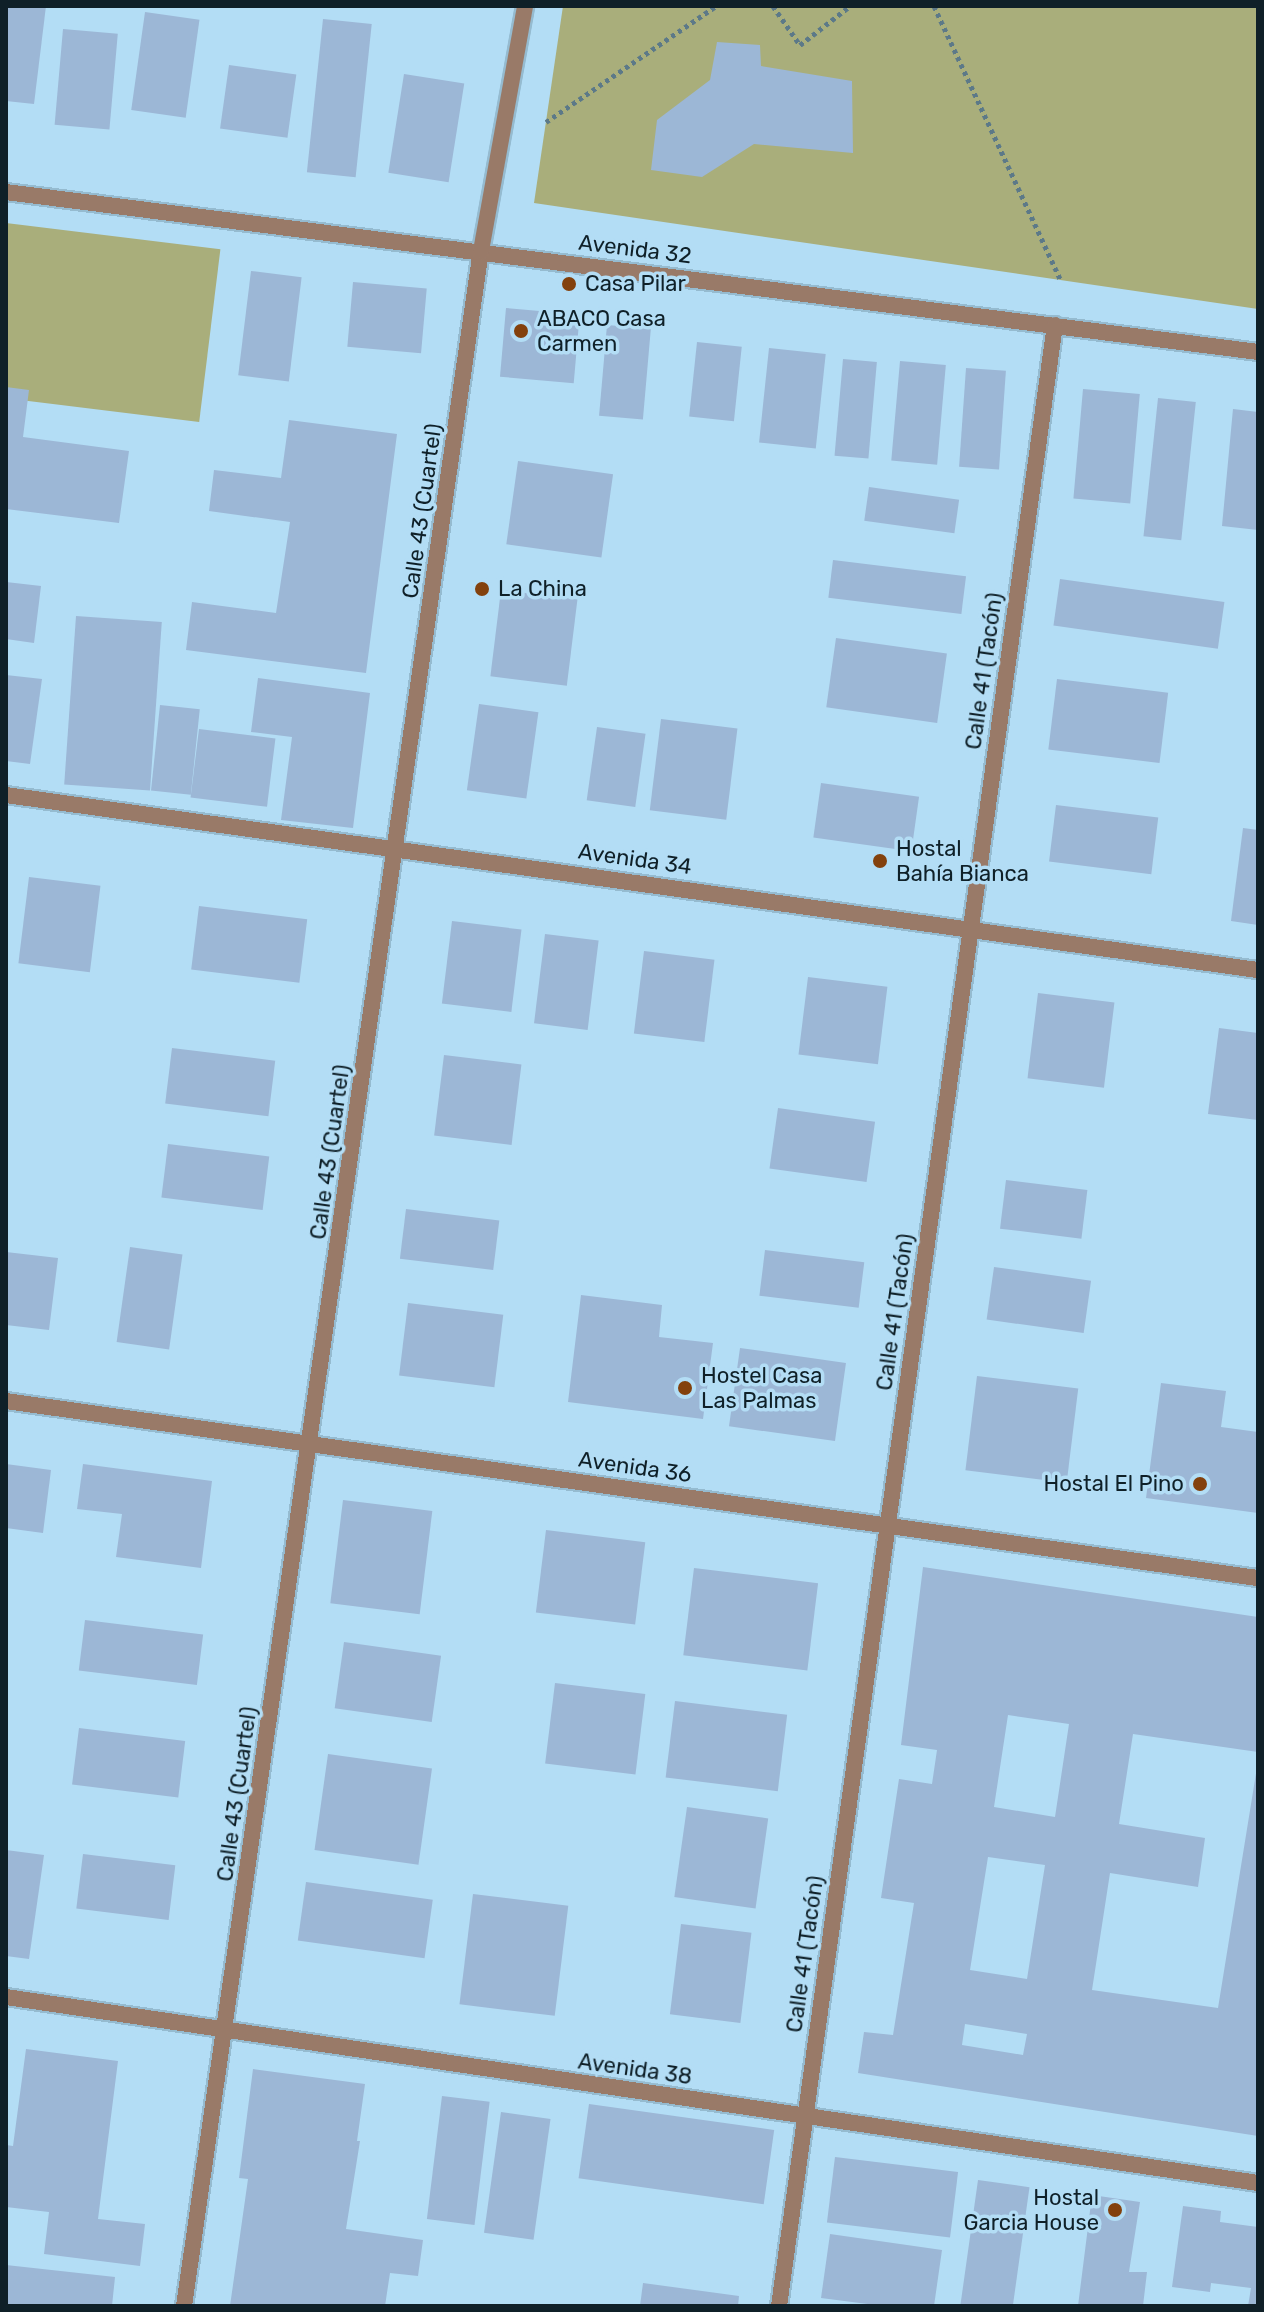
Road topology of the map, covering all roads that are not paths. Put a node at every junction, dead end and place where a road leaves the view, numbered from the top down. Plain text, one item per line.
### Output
1 (525, 6) edge
2 (6, 192) edge
3 (481, 251) junction
4 (1055, 325) junction
5 (1258, 352) edge
6 (6, 795) edge
7 (396, 848) junction
8 (971, 929) junction
9 (1258, 970) edge
10 (6, 1401) edge
11 (311, 1444) junction
12 (887, 1525) junction
13 (1258, 1578) edge
14 (6, 1997) edge
15 (224, 2030) junction
16 (805, 2116) junction
17 (1258, 2183) edge
18 (184, 2306) edge
19 (779, 2306) edge

1 - 3 street, Calle 43 (Cuartel)
2 - 3 street, Avenida 32
3 - 4 street, Avenida 32
3 - 7 street, Calle 43 (Cuartel)
4 - 5 street, Avenida 32
4 - 8 street, Calle 41 (Tacón)
6 - 7 street, Avenida 34
7 - 8 street, Avenida 34
7 - 11 street, Calle 43 (Cuartel)
8 - 9 street, Avenida 34
8 - 12 street, Calle 41 (Tacón)
10 - 11 street, Avenida 36
11 - 12 street, Avenida 36
11 - 15 street, Calle 43 (Cuartel)
12 - 13 street, Avenida 36
12 - 16 street, Calle 41 (Tacón)
14 - 15 street, Avenida 38
15 - 16 street, Avenida 38
15 - 18 street, Calle 43 (Cuartel)
16 - 17 street, Avenida 38
16 - 19 street, Calle 41 (Tacón)

